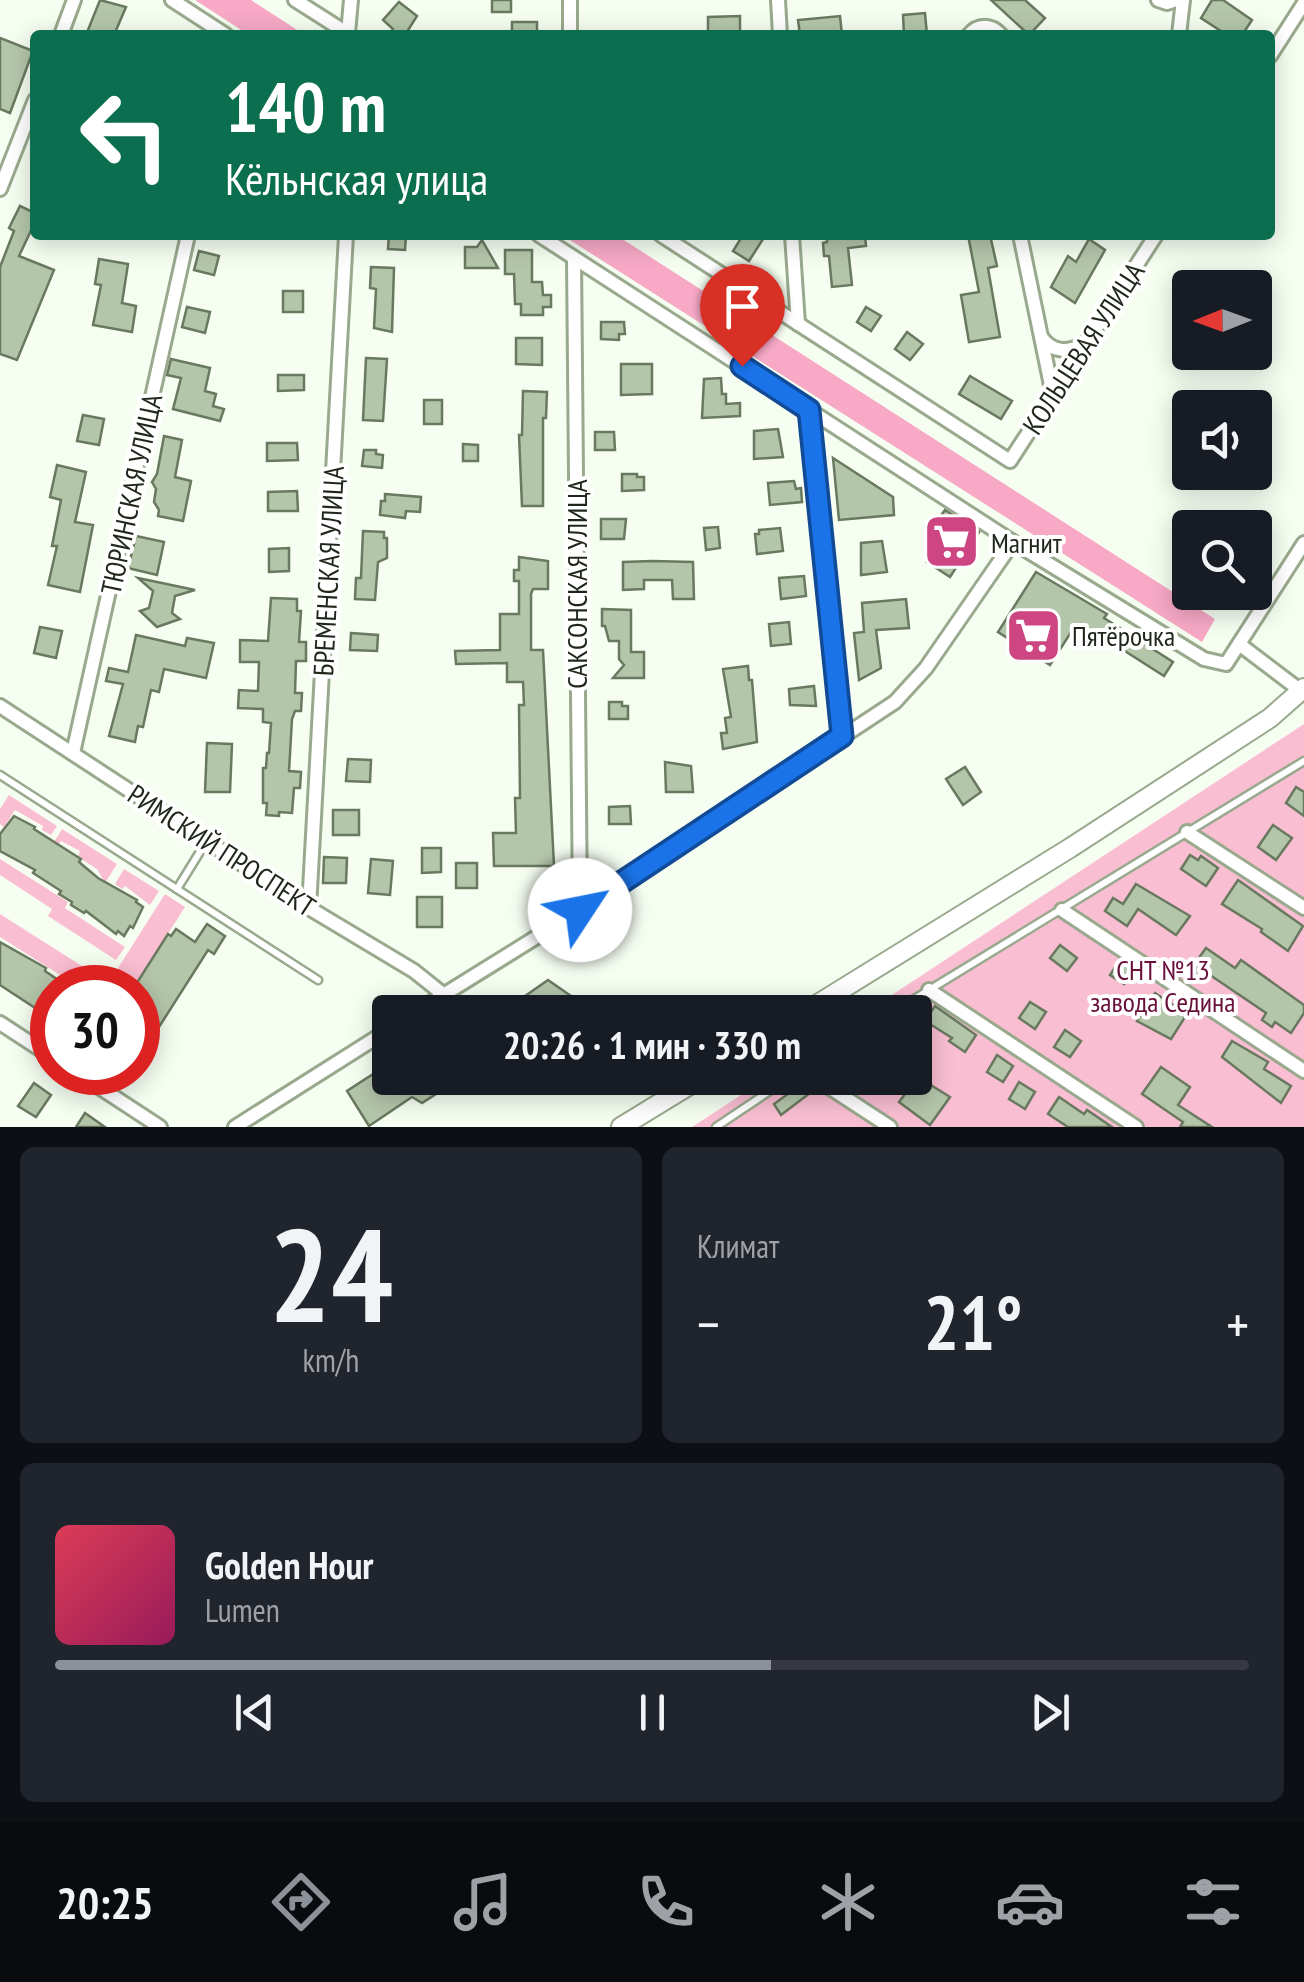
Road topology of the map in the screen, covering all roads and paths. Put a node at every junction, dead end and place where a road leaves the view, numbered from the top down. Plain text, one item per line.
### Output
1 (74, 0) edge
2 (172, 0) edge
3 (295, 0) edge
4 (350, 0) edge
5 (570, 0) edge
6 (778, 0) edge
7 (1158, 0) edge
8 (1180, 0) edge
9 (1304, 3) edge
10 (62, 30) edge
11 (218, 30) edge
12 (343, 30) edge
13 (349, 30) edge
14 (570, 30) edge
15 (780, 30) edge
16 (1179, 30) edge
17 (1275, 48) edge
18 (30, 113) edge
19 (0, 188) edge
20 (187, 240) edge
21 (346, 240) edge
22 (547, 240) edge
23 (669, 240) edge
24 (792, 240) edge
25 (1021, 240) edge
26 (1153, 240) edge
27 (574, 258) junction
28 (798, 324) junction
29 (1040, 336) junction
30 (1088, 342) junction
31 (1053, 395) junction
32 (809, 410) junction
33 (1013, 542) junction
34 (1304, 544) edge
35 (1239, 644) junction
36 (1303, 690) edge
37 (0, 706) edge
38 (842, 736) junction
39 (74, 753) junction
40 (1304, 761) edge
41 (0, 775) edge
42 (1187, 832) junction
43 (207, 840) junction
44 (177, 889) junction
45 (309, 908) junction
46 (1304, 908) edge
47 (580, 910) junction
48 (1062, 910) junction
49 (318, 980) dead end
50 (929, 990) junction
51 (444, 995) joint
52 (833, 995) edge
53 (921, 995) edge
54 (0, 1023) edge
55 (372, 1040) edge
56 (30, 1043) edge
57 (1304, 1071) edge
58 (111, 1095) edge
59 (673, 1095) edge
60 (764, 1095) edge
61 (841, 1095) edge
62 (160, 1127) edge
63 (235, 1127) edge
64 (621, 1127) edge
65 (716, 1127) edge
66 (890, 1127) edge
67 (1136, 1127) edge

1 - 10 street
2 - 11 street
3 - 12 street
4 - 13 street
5 - 14 street
6 - 15 street
7 - 8 street
8 - 16 street
9 - 17 street
18 - 19 street
20 - 39 street, ТЮРИНСКАЯ УЛИЦА
21 - 45 street, БРЕМЕНСКАЯ УЛИЦА
22 - 27 street
23 - 28 street
24 - 28 street
25 - 29 street
26 - 30 street, КОЛЬЦЕВАЯ УЛИЦА
27 - 32 street
27 - 47 street, САКСОНСКАЯ УЛИЦА
28 - 31 street, КОЛЬЦЕВАЯ УЛИЦА
29 - 30 street
29 - 31 street
30 - 31 street, КОЛЬЦЕВАЯ УЛИЦА
32 - 33 street
32 - 38 street
33 - 35 street
33 - 38 street
34 - 35 street
35 - 36 street
36 - 52 street
37 - 39 street, РИМСКИЙ ПРОСПЕКТ
38 - 47 street
39 - 43 street, РИМСКИЙ ПРОСПЕКТ
40 - 42 lane
41 - 44 lane
42 - 46 street
42 - 48 lane
43 - 44 lane
43 - 45 street, РИМСКИЙ ПРОСПЕКТ
44 - 49 lane
45 - 51 street, РИМСКИЙ ПРОСПЕКТ
47 - 51 street
48 - 50 lane
48 - 57 street
50 - 53 lane
50 - 67 street
54 - 56 street
55 - 63 street
58 - 62 street
59 - 64 street
60 - 65 lane
61 - 66 street

